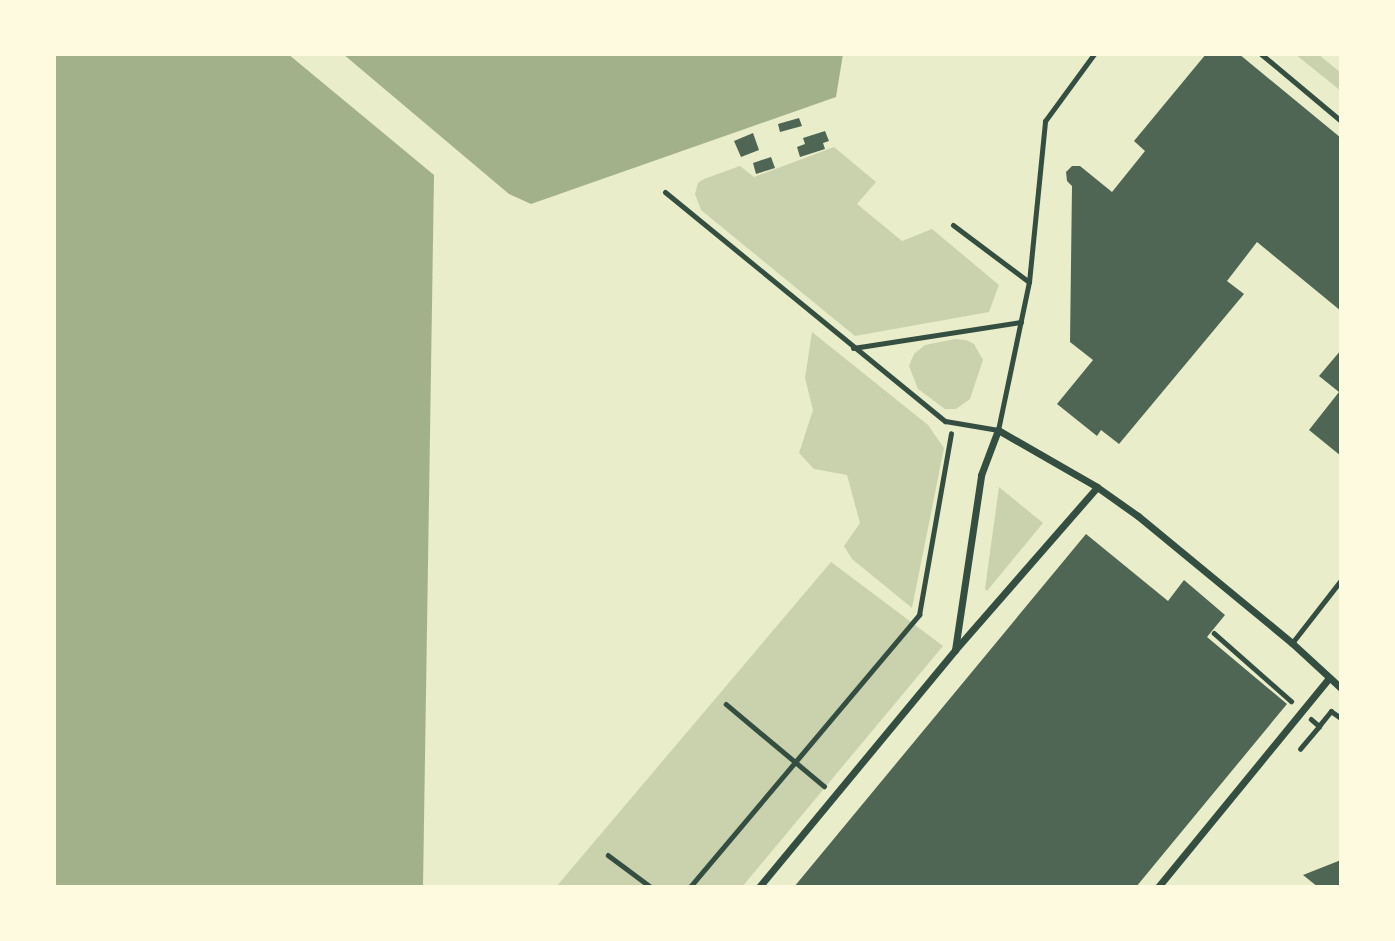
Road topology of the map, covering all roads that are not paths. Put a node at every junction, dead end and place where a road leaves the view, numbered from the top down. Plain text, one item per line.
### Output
1 (1094, 54) edge
2 (1261, 54) edge
3 (1341, 121) edge
4 (665, 192) dead end
5 (953, 225) dead end
6 (1029, 282) junction
7 (1020, 323) junction
8 (853, 348) junction
9 (998, 430) junction
10 (1097, 487) junction
11 (1341, 580) edge
12 (1292, 643) junction
13 (955, 650) junction
14 (1329, 678) junction
15 (1341, 688) edge
16 (759, 887) edge
17 (1158, 887) edge

1 - 6 lane
2 - 3 lane
4 - 8 lane
5 - 6 lane
6 - 7 lane
7 - 8 lane
7 - 9 lane
8 - 9 lane
9 - 10 street
9 - 13 street
10 - 12 street
10 - 13 street
11 - 12 lane
12 - 14 street
13 - 16 street
14 - 15 street
14 - 17 street

